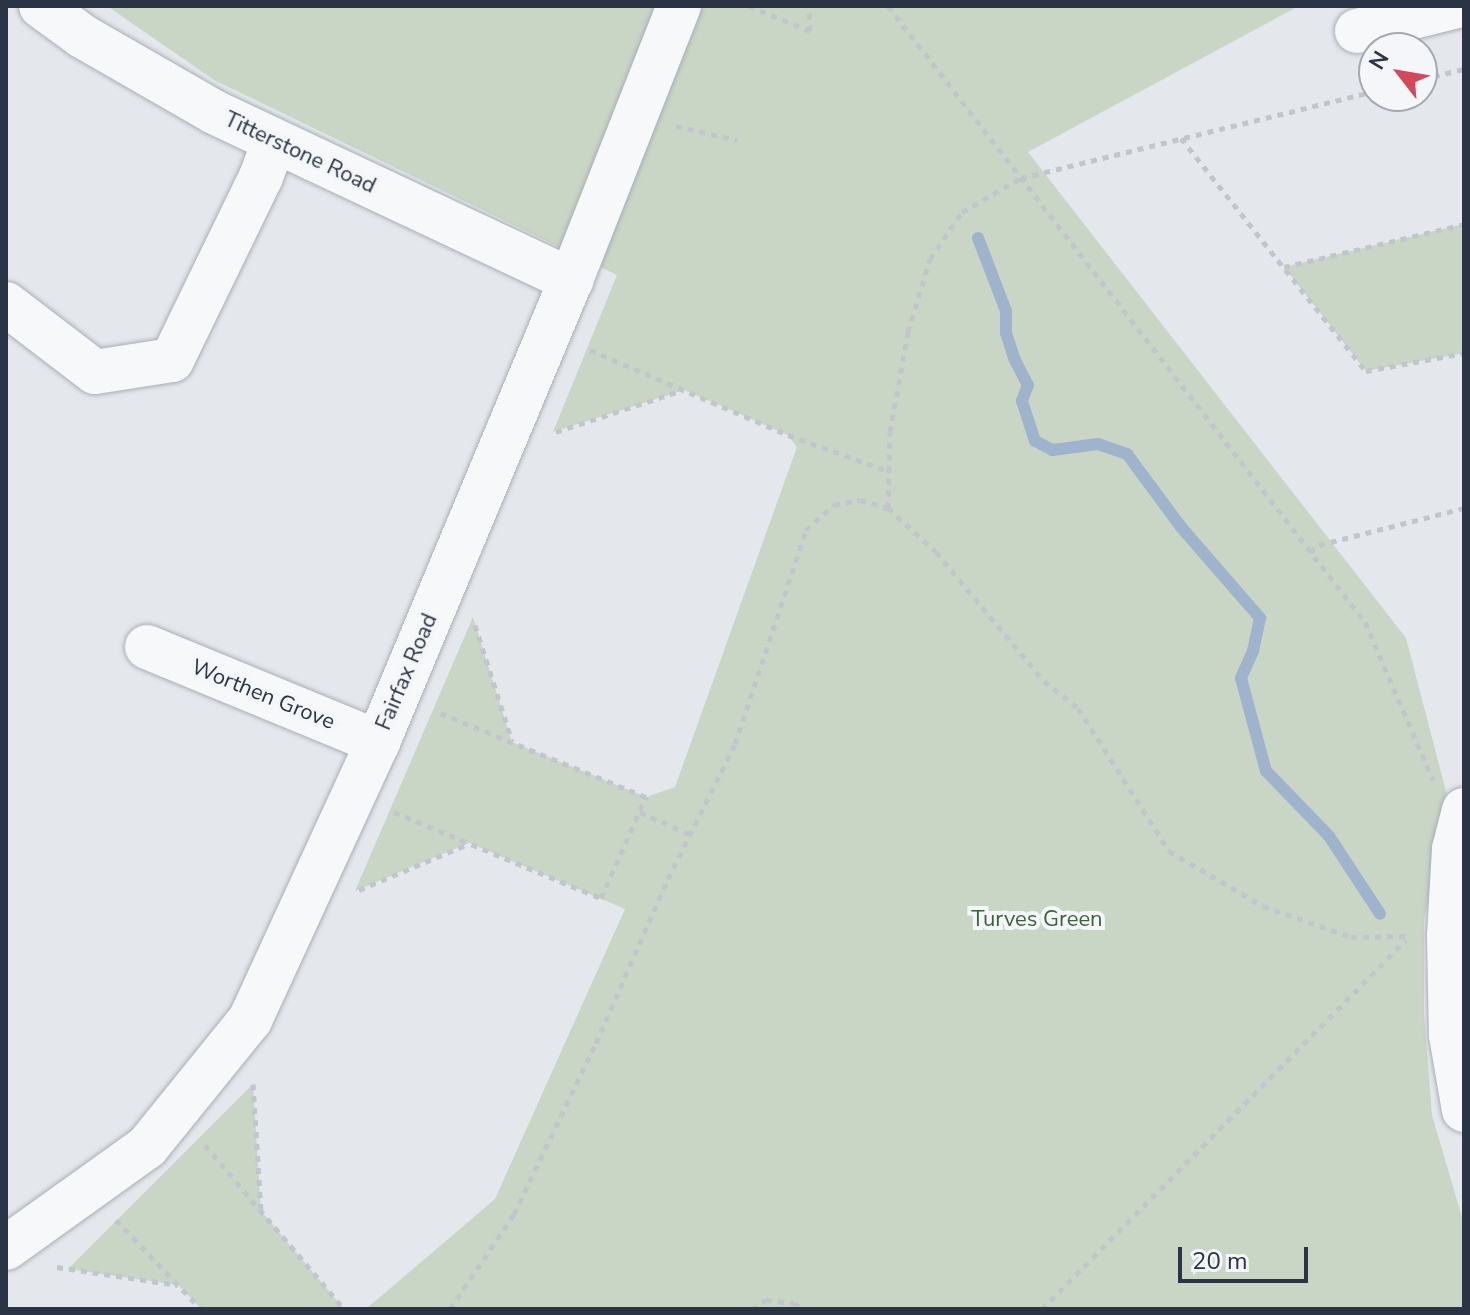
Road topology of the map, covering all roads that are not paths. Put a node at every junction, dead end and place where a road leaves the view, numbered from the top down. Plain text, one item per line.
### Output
1 (41, 6) edge
2 (679, 6) edge
3 (1457, 6) edge
4 (1357, 31) dead end
5 (274, 141) junction
6 (571, 280) junction
7 (6, 304) edge
8 (147, 647) dead end
9 (378, 742) junction
10 (1459, 830) edge
11 (1464, 1110) edge
12 (6, 1248) edge

1 - 5 street, Titterstone Road
2 - 6 street, Fairfax Road
3 - 4 street
5 - 6 street, Titterstone Road
5 - 7 street
6 - 9 street, Fairfax Road
8 - 9 street, Worthen Grove
9 - 12 street, Fairfax Road
10 - 11 street

